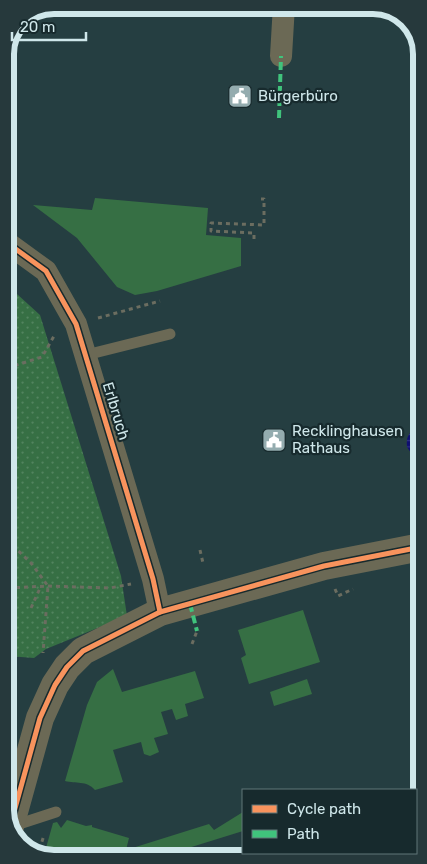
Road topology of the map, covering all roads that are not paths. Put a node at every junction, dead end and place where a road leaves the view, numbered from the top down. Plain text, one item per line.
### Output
1 (283, 14) edge
2 (281, 56) dead end
3 (14, 248) edge
4 (170, 334) dead end
5 (86, 356) junction
6 (413, 549) edge
7 (160, 612) junction
8 (14, 812) edge
9 (56, 812) dead end
10 (17, 826) edge

1 - 2 street
3 - 5 street, Erlbruch
4 - 5 lane
5 - 7 street, Erlbruch
6 - 7 street
7 - 8 street
9 - 10 lane

